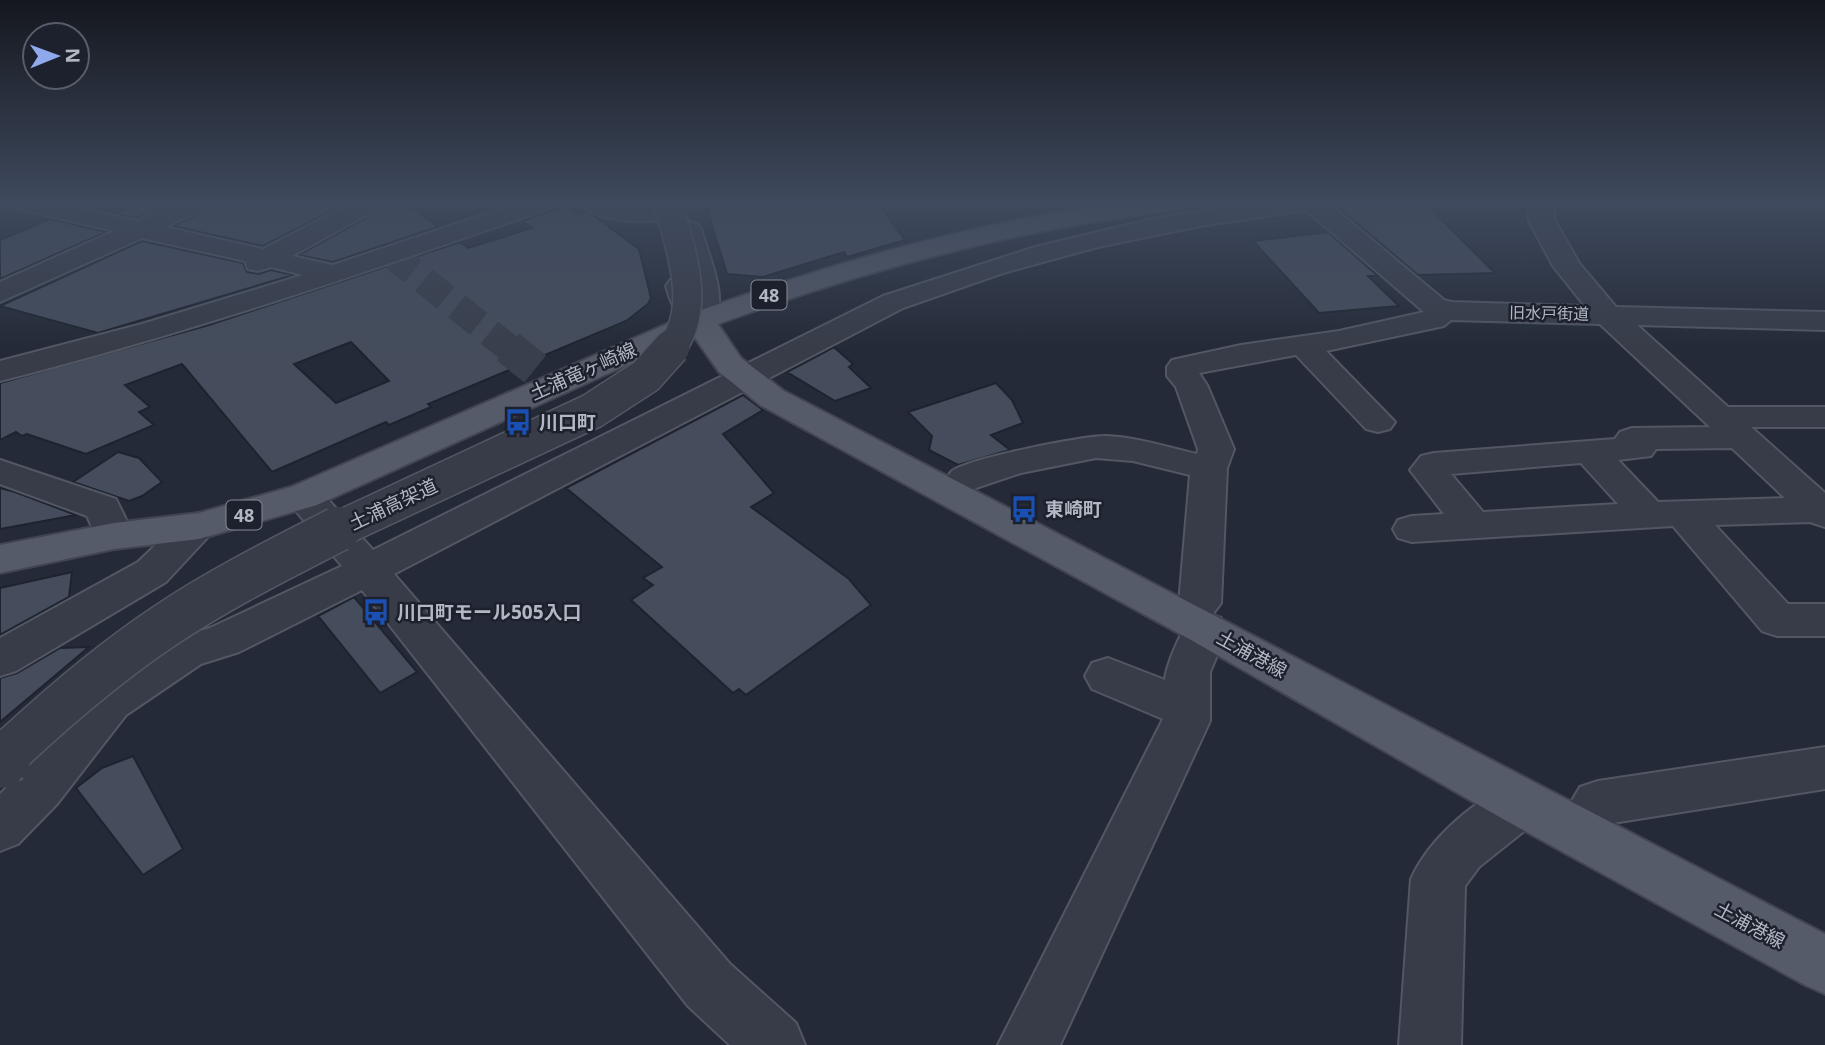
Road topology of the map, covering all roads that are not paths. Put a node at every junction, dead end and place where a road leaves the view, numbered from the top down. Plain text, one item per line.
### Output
1 (90, 252) edge
2 (240, 252) edge
3 (279, 252) edge
4 (399, 252) edge
5 (679, 252) edge
6 (686, 252) edge
7 (909, 252) joint
8 (979, 252) edge
9 (1052, 252) edge
10 (1370, 252) edge
11 (1559, 252) edge
12 (267, 258) junction
13 (995, 267) junction
14 (334, 274) junction
15 (947, 281) junction
16 (1018, 288) dead end
17 (0, 293) edge
18 (1445, 310) junction
19 (1607, 314) junction
20 (701, 320) junction
21 (1825, 321) edge
22 (120, 338) junction
23 (1303, 345) junction
24 (0, 371) edge
25 (743, 378) junction
26 (1825, 418) edge
27 (1378, 422) dead end
28 (1730, 427) junction
29 (1589, 451) junction
30 (1209, 468) junction
31 (0, 471) edge
32 (964, 480) dead end
33 (304, 496) junction
34 (1823, 512) edge
35 (1666, 514) junction
36 (1473, 525) junction
37 (199, 526) junction
38 (1412, 529) dead end
39 (114, 536) junction
40 (0, 559) edge
41 (368, 570) junction
42 (152, 572) junction
43 (1203, 616) junction
44 (1825, 620) edge
45 (224, 639) junction
46 (0, 659) edge
47 (1108, 676) dead end
48 (1188, 709) junction
49 (0, 761) edge
50 (1825, 768) edge
51 (1521, 803) junction
52 (0, 828) edge
53 (1579, 833) junction
54 (1825, 965) edge
55 (774, 1045) edge
56 (1029, 1045) edge
57 (1430, 1045) edge

1 - 17 street
2 - 12 street
3 - 12 street
4 - 14 street
5 - 49 street, 土浦高架道, bridge
6 - 20 street
7 - 15 street
7 - 20 main road, 土浦竜ヶ崎線 / 48
8 - 13 street
9 - 13 street
10 - 18 street
11 - 19 street
12 - 14 street
12 - 22 street
13 - 15 street
13 - 16 street
14 - 22 street
15 - 25 street
18 - 19 street, 旧水戸街道
18 - 23 street
19 - 21 street, 旧水戸街道
19 - 28 street
20 - 25 main road, 土浦港線
20 - 33 main road, 土浦竜ヶ崎線 / 48
22 - 24 street
23 - 27 street
23 - 30 street
25 - 41 street
25 - 43 main road, 土浦港線
26 - 28 street
28 - 29 street
28 - 34 street
29 - 35 street
29 - 36 street
30 - 32 street
30 - 43 street
31 - 39 street
33 - 37 main road, 土浦竜ヶ崎線 / 48
33 - 41 street
34 - 35 street
35 - 36 street
35 - 44 street
36 - 38 street
37 - 39 main road, 土浦竜ヶ崎線 / 48
37 - 42 street
39 - 40 main road, 土浦竜ヶ崎線 / 48
41 - 45 street
41 - 55 street
42 - 45 street
42 - 46 street
43 - 48 street
43 - 51 main road, 土浦港線
45 - 52 street
47 - 48 street
48 - 56 street
50 - 53 street
51 - 53 main road, 土浦港線
51 - 57 street
53 - 54 main road, 土浦港線

